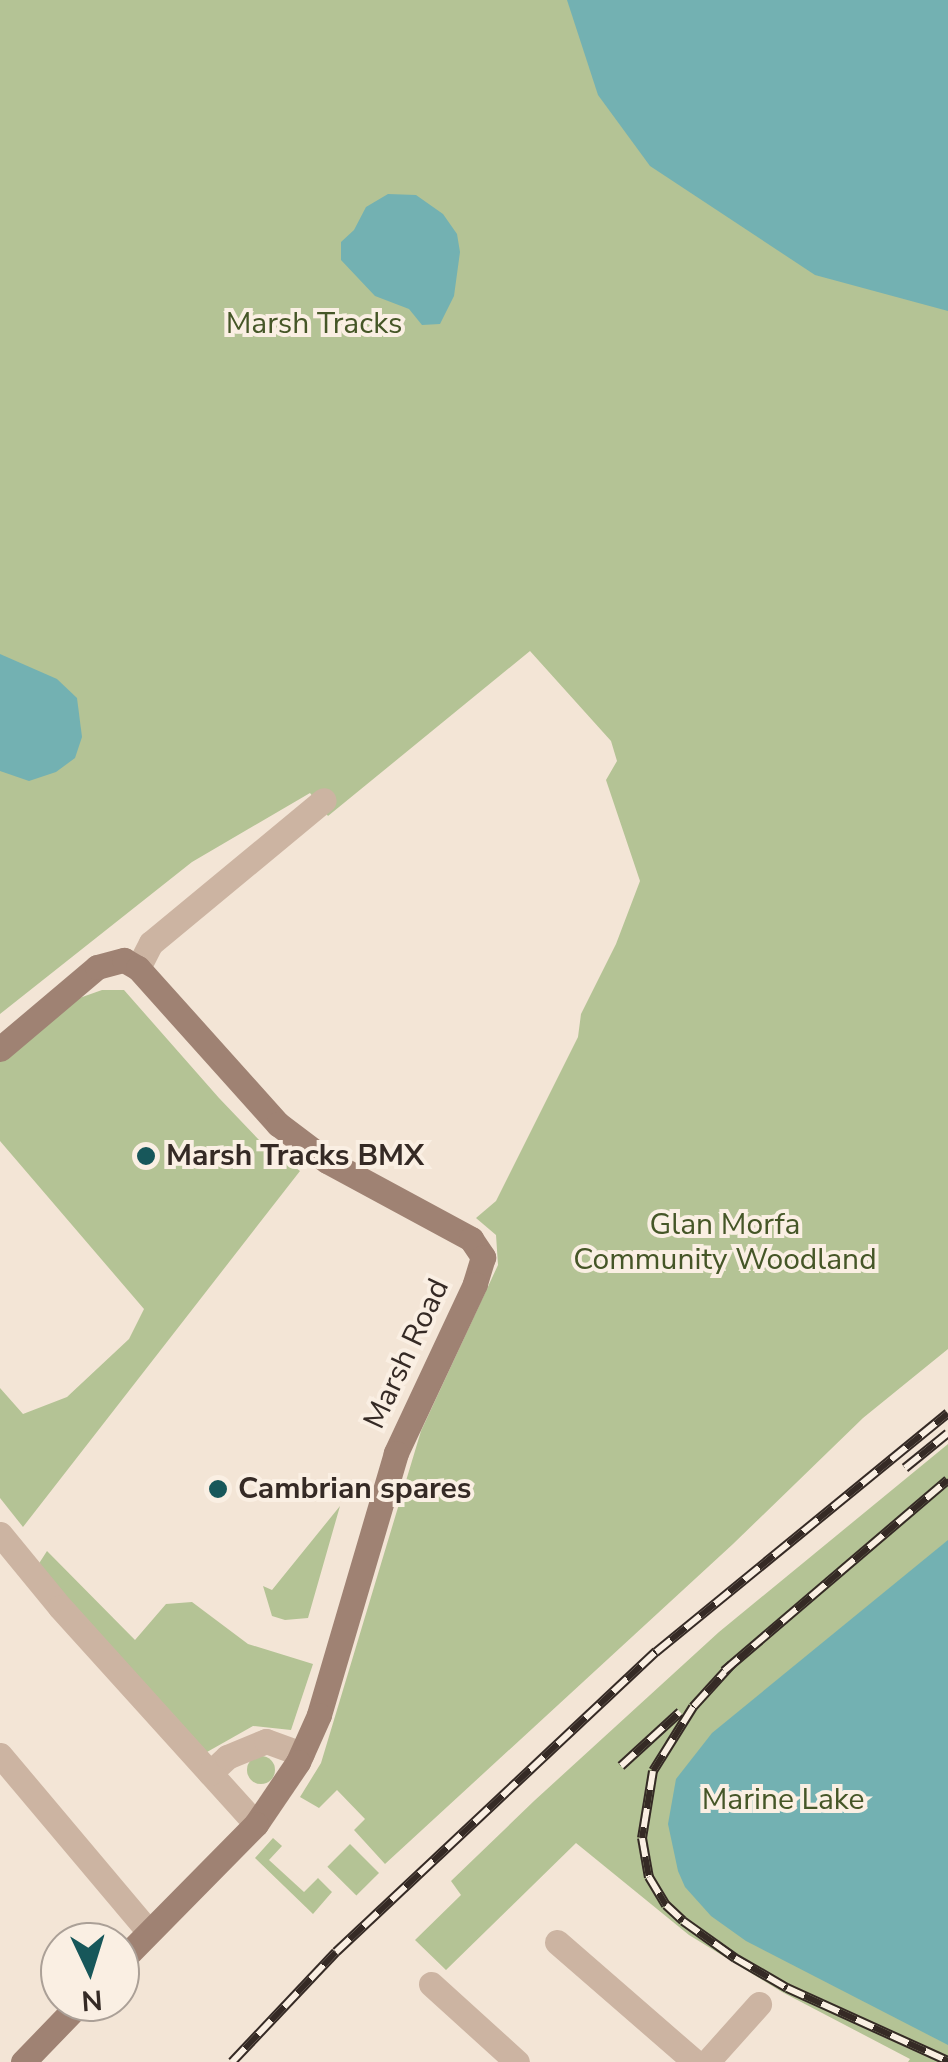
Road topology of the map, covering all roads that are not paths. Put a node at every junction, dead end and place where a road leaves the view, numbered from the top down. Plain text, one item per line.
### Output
1 (324, 800) dead end
2 (138, 968) junction
3 (0, 1049) edge
4 (0, 1534) edge
5 (302, 1754) junction
6 (0, 1755) edge
7 (210, 1773) junction
8 (256, 1824) junction
9 (149, 1932) junction
10 (140, 1941) edge
11 (556, 1942) dead end
12 (431, 1984) dead end
13 (759, 2004) dead end
14 (62, 2022) edge
15 (23, 2062) edge
16 (517, 2062) edge
17 (695, 2062) edge
18 (707, 2062) edge

1 - 2 street
2 - 3 street
2 - 5 street, Marsh Road
4 - 7 street
5 - 7 street
5 - 8 street, Marsh Road
6 - 9 street
7 - 8 street
8 - 9 street, Marsh Road
9 - 10 street, Marsh Road
11 - 17 street
12 - 16 street
13 - 18 street
14 - 15 street

